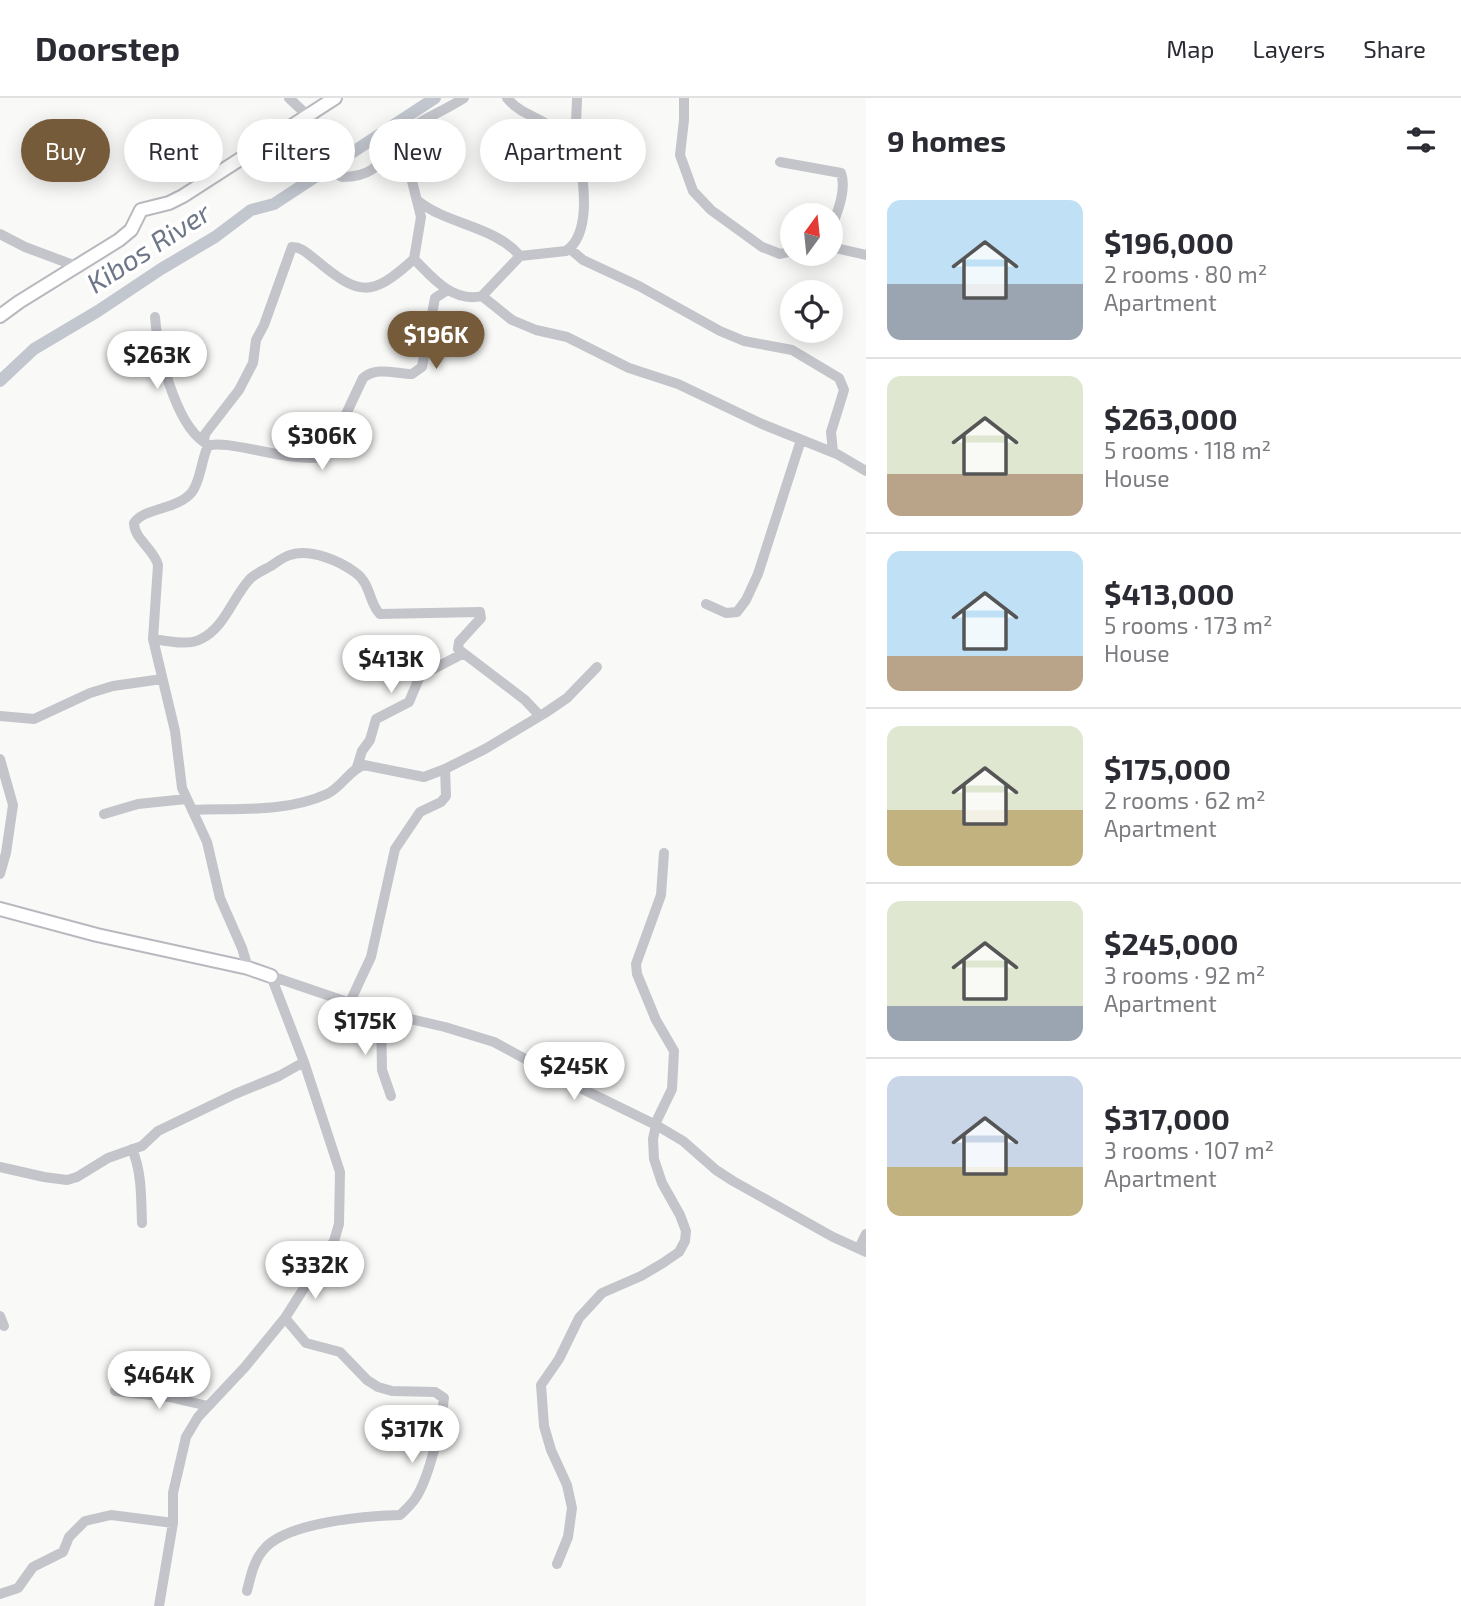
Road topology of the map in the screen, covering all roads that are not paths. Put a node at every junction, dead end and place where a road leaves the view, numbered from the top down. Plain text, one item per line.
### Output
1 (289, 98) edge
2 (335, 98) edge
3 (464, 98) edge
4 (507, 98) edge
5 (577, 98) edge
6 (684, 98) edge
7 (307, 115) junction
8 (426, 119) edge
9 (534, 119) edge
10 (576, 119) edge
11 (780, 162) dead end
12 (369, 173) edge
13 (411, 182) edge
14 (583, 182) edge
15 (418, 201) junction
16 (839, 203) edge
17 (0, 234) edge
18 (570, 249) junction
19 (844, 250) edge
20 (780, 254) edge
21 (866, 255) edge
22 (520, 256) junction
23 (414, 259) junction
24 (76, 266) junction
25 (446, 291) junction
26 (482, 296) junction
27 (0, 316) edge
28 (155, 317) dead end
29 (801, 440) junction
30 (206, 444) junction
31 (832, 452) junction
32 (866, 471) edge
33 (706, 604) dead end
34 (153, 639) junction
35 (462, 654) junction
36 (597, 667) dead end
37 (162, 680) junction
38 (0, 716) edge
39 (540, 716) junction
40 (0, 759) edge
41 (357, 767) junction
42 (445, 769) junction
43 (186, 799) junction
44 (192, 810) junction
45 (104, 814) dead end
46 (664, 853) dead end
47 (0, 874) edge
48 (0, 909) edge
49 (248, 968) junction
50 (271, 976) junction
51 (349, 1002) junction
52 (381, 1012) junction
53 (304, 1062) junction
54 (391, 1096) dead end
55 (656, 1125) junction
56 (132, 1149) junction
57 (0, 1167) edge
58 (142, 1223) dead end
59 (866, 1234) edge
60 (862, 1250) edge
61 (285, 1318) junction
62 (115, 1391) dead end
63 (208, 1406) junction
64 (173, 1523) junction
65 (557, 1564) dead end
66 (247, 1591) dead end
67 (0, 1594) edge
68 (159, 1606) edge

1 - 7 street
2 - 7 main road
3 - 8 street
4 - 9 street
5 - 10 street
6 - 20 street
7 - 12 street
7 - 24 main road
11 - 16 street
13 - 15 street
14 - 18 street
15 - 22 street
15 - 23 street
17 - 24 street
18 - 22 street
18 - 31 street
19 - 21 street
22 - 26 street
23 - 25 street
23 - 30 street
24 - 27 main road
25 - 26 street
25 - 30 street
26 - 29 street
28 - 30 street
29 - 31 street
29 - 33 street
30 - 34 street
31 - 32 street
34 - 35 street
34 - 37 street
35 - 39 street
35 - 41 street
36 - 39 street
37 - 38 street
37 - 43 street
39 - 42 street
40 - 47 street
41 - 42 street
41 - 44 street
42 - 51 street
43 - 44 street
43 - 45 street
44 - 49 street
46 - 55 street
48 - 49 main road
49 - 50 main road
50 - 51 street
50 - 53 street
51 - 52 street
52 - 54 street
52 - 55 street
53 - 56 street
53 - 61 street
55 - 60 street
55 - 65 street
56 - 57 street
56 - 58 street
59 - 60 street
61 - 63 street
61 - 66 street
62 - 63 street
63 - 64 street
64 - 67 street
64 - 68 street

